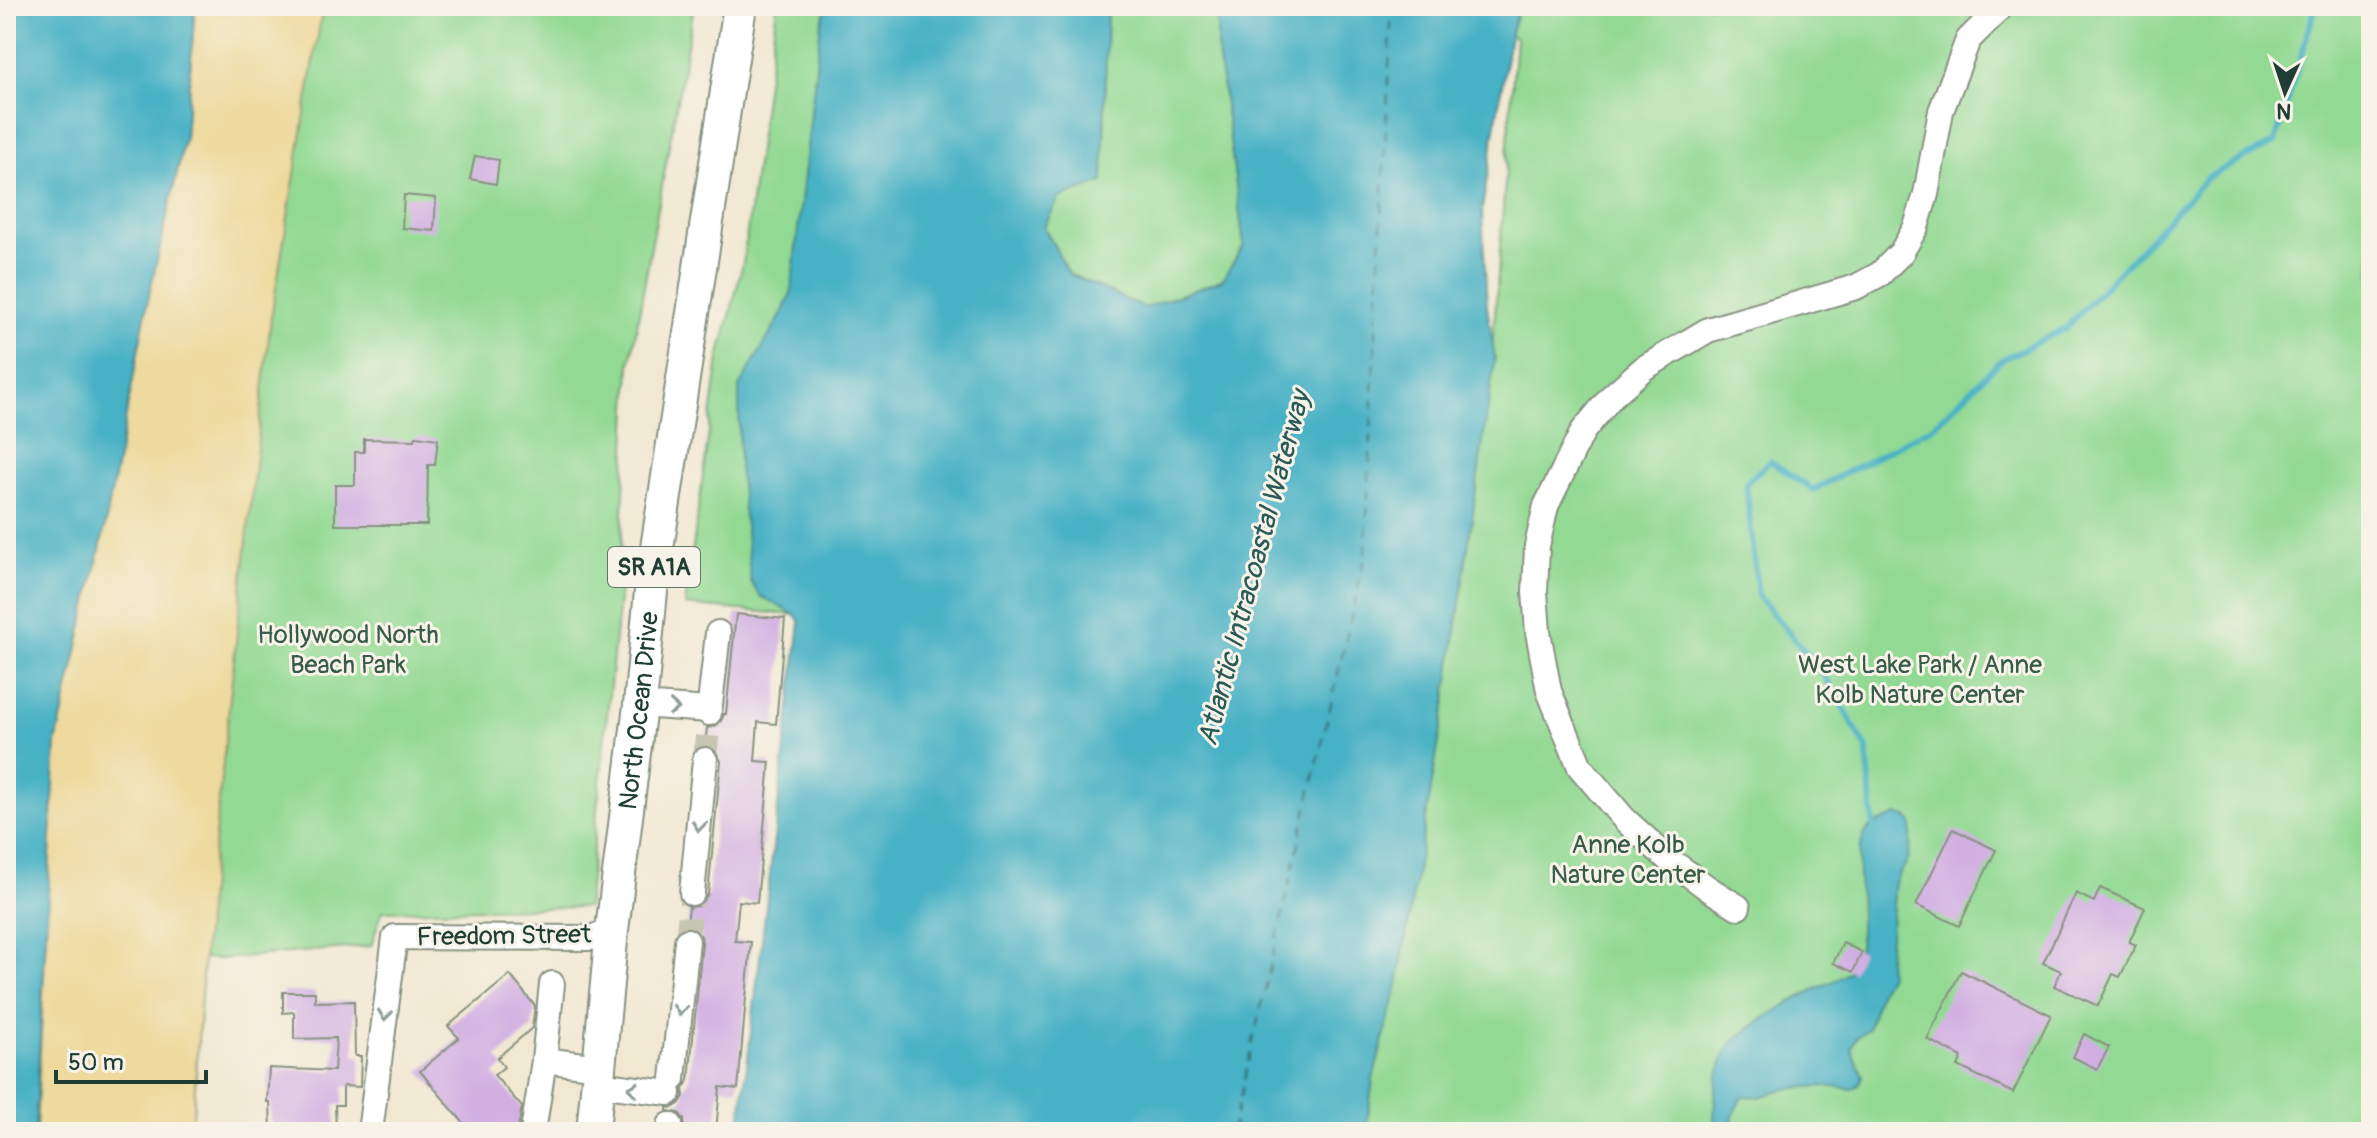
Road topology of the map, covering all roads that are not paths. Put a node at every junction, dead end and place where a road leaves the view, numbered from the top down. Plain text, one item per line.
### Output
1 (740, 6) edge
2 (2002, 6) edge
3 (718, 633) dead end
4 (640, 705) junction
5 (705, 760) tunnel mouth
6 (692, 893) tunnel mouth
7 (1738, 907) dead end
8 (612, 930) junction
9 (687, 941) tunnel mouth
10 (552, 984) dead end
11 (544, 1060) junction
12 (598, 1076) junction
13 (370, 1132) edge
14 (533, 1132) edge
15 (593, 1132) edge

1 - 4 main road, North Ocean Drive / SR A1A
2 - 7 street
4 -> 3 street
4 - 8 main road, North Ocean Drive / SR A1A
5 -> 6 street
8 - 12 main road, North Ocean Drive / SR A1A
8 -> 13 street, Freedom Street
9 -> 12 street
10 - 11 street
11 - 12 street
11 - 14 street
12 - 15 main road, North Ocean Drive / SR A1A

